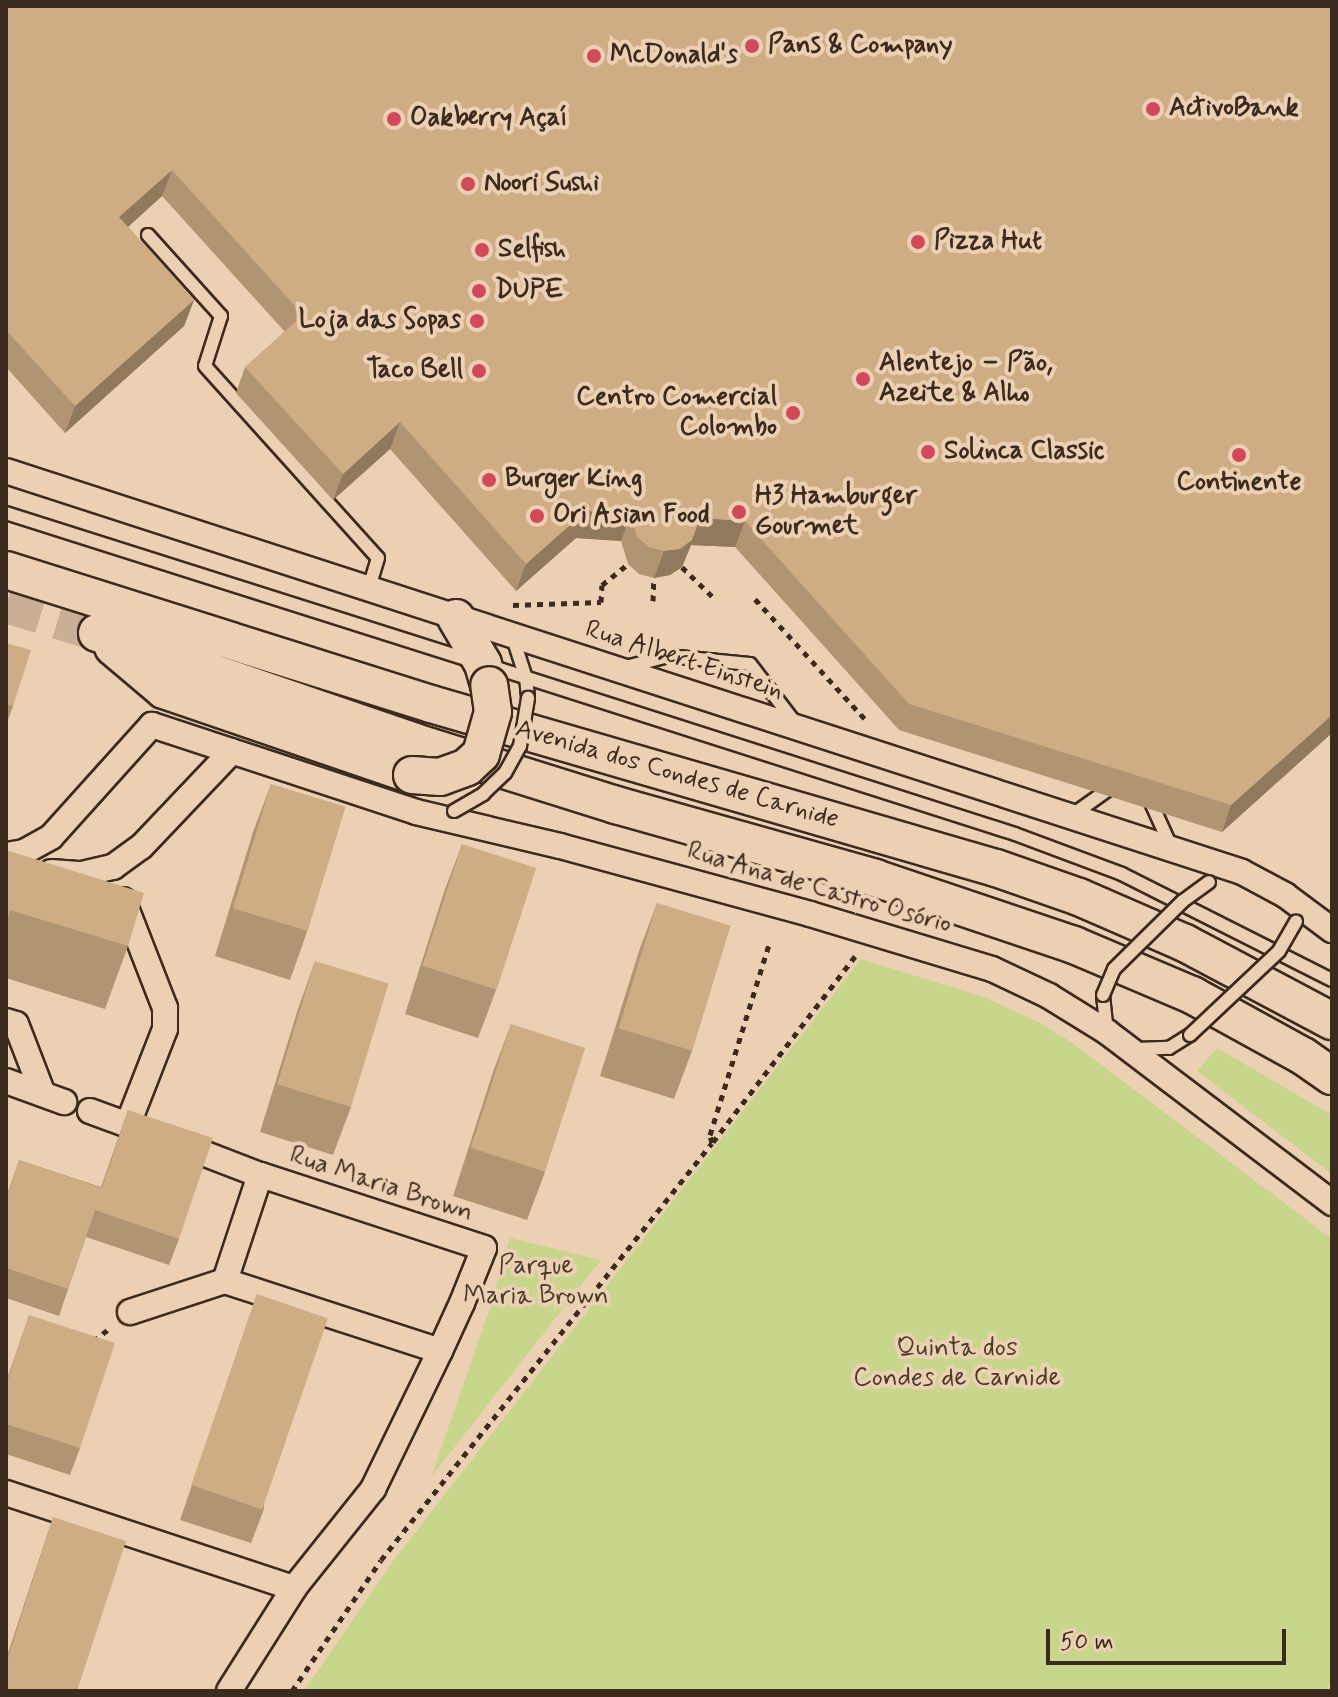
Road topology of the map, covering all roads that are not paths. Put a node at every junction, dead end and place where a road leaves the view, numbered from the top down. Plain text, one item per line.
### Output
1 (148, 235) dead end
2 (6, 471) edge
3 (6, 513) edge
4 (6, 570) edge
5 (368, 590) junction
6 (456, 618) junction
7 (512, 635) junction
8 (618, 669) junction
9 (486, 674) junction
10 (526, 678) junction
11 (798, 727) junction
12 (232, 751) junction
13 (1125, 790) edge
14 (1138, 794) edge
15 (416, 812) junction
16 (1071, 816) junction
17 (1172, 849) junction
18 (6, 858) edge
19 (113, 867) junction
20 (1242, 872) junction
21 (1300, 914) junction
22 (1332, 930) edge
23 (1332, 980) edge
24 (6, 1021) edge
25 (1332, 1021) edge
26 (1107, 1032) junction
27 (1129, 1049) junction
28 (1332, 1076) edge
29 (6, 1081) edge
30 (90, 1111) dead end
31 (128, 1124) junction
32 (260, 1175) junction
33 (1332, 1203) edge
34 (225, 1281) junction
35 (130, 1312) dead end
36 (440, 1351) junction
37 (6, 1493) edge
38 (294, 1588) junction
39 (229, 1691) edge

1 - 5 lane
2 - 5 street, Rua Albert Einstein
3 - 9 lane
4 - 25 main road, Avenida dos Condes de Carnide
5 - 6 street, Rua Albert Einstein
6 - 7 street, Rua Albert Einstein
6 - 9 main road
7 - 8 street, Rua Albert Einstein
7 - 10 lane
8 - 11 street, Rua Albert Einstein
8 - 11 lane
9 - 10 lane
9 - 28 main road, Avenida dos Condes de Carnide, bridge
10 - 15 lane, bridge
10 - 23 lane
11 - 16 street, Rua Albert Einstein
12 - 15 street, Rua Ana de Castro Osório
12 - 18 street, Rua Ana de Castro Osório
12 - 19 street, Rua Ana de Castro Osório
13 - 16 lane
14 - 17 lane
15 - 26 street, Rua Ana de Castro Osório
16 - 17 street, Rua Albert Einstein
17 - 20 street, Rua Albert Einstein
18 - 19 street, Rua Ana de Castro Osório
19 - 31 street
20 - 21 street, Rua Albert Einstein
20 - 26 lane, bridge
21 - 22 street, Rua Albert Einstein
21 - 27 lane, bridge
24 - 29 street
26 - 27 street, Rua Ana de Castro Osório
27 - 33 street, Rua Ana de Castro Osório
30 - 31 street
31 - 32 street
32 - 34 street, Rua Maria Brown
32 - 36 street, Rua Maria Brown
34 - 35 street
34 - 36 street
36 - 38 street, Rua Maria Brown
37 - 38 street
38 - 39 street, Rua Maria Brown

